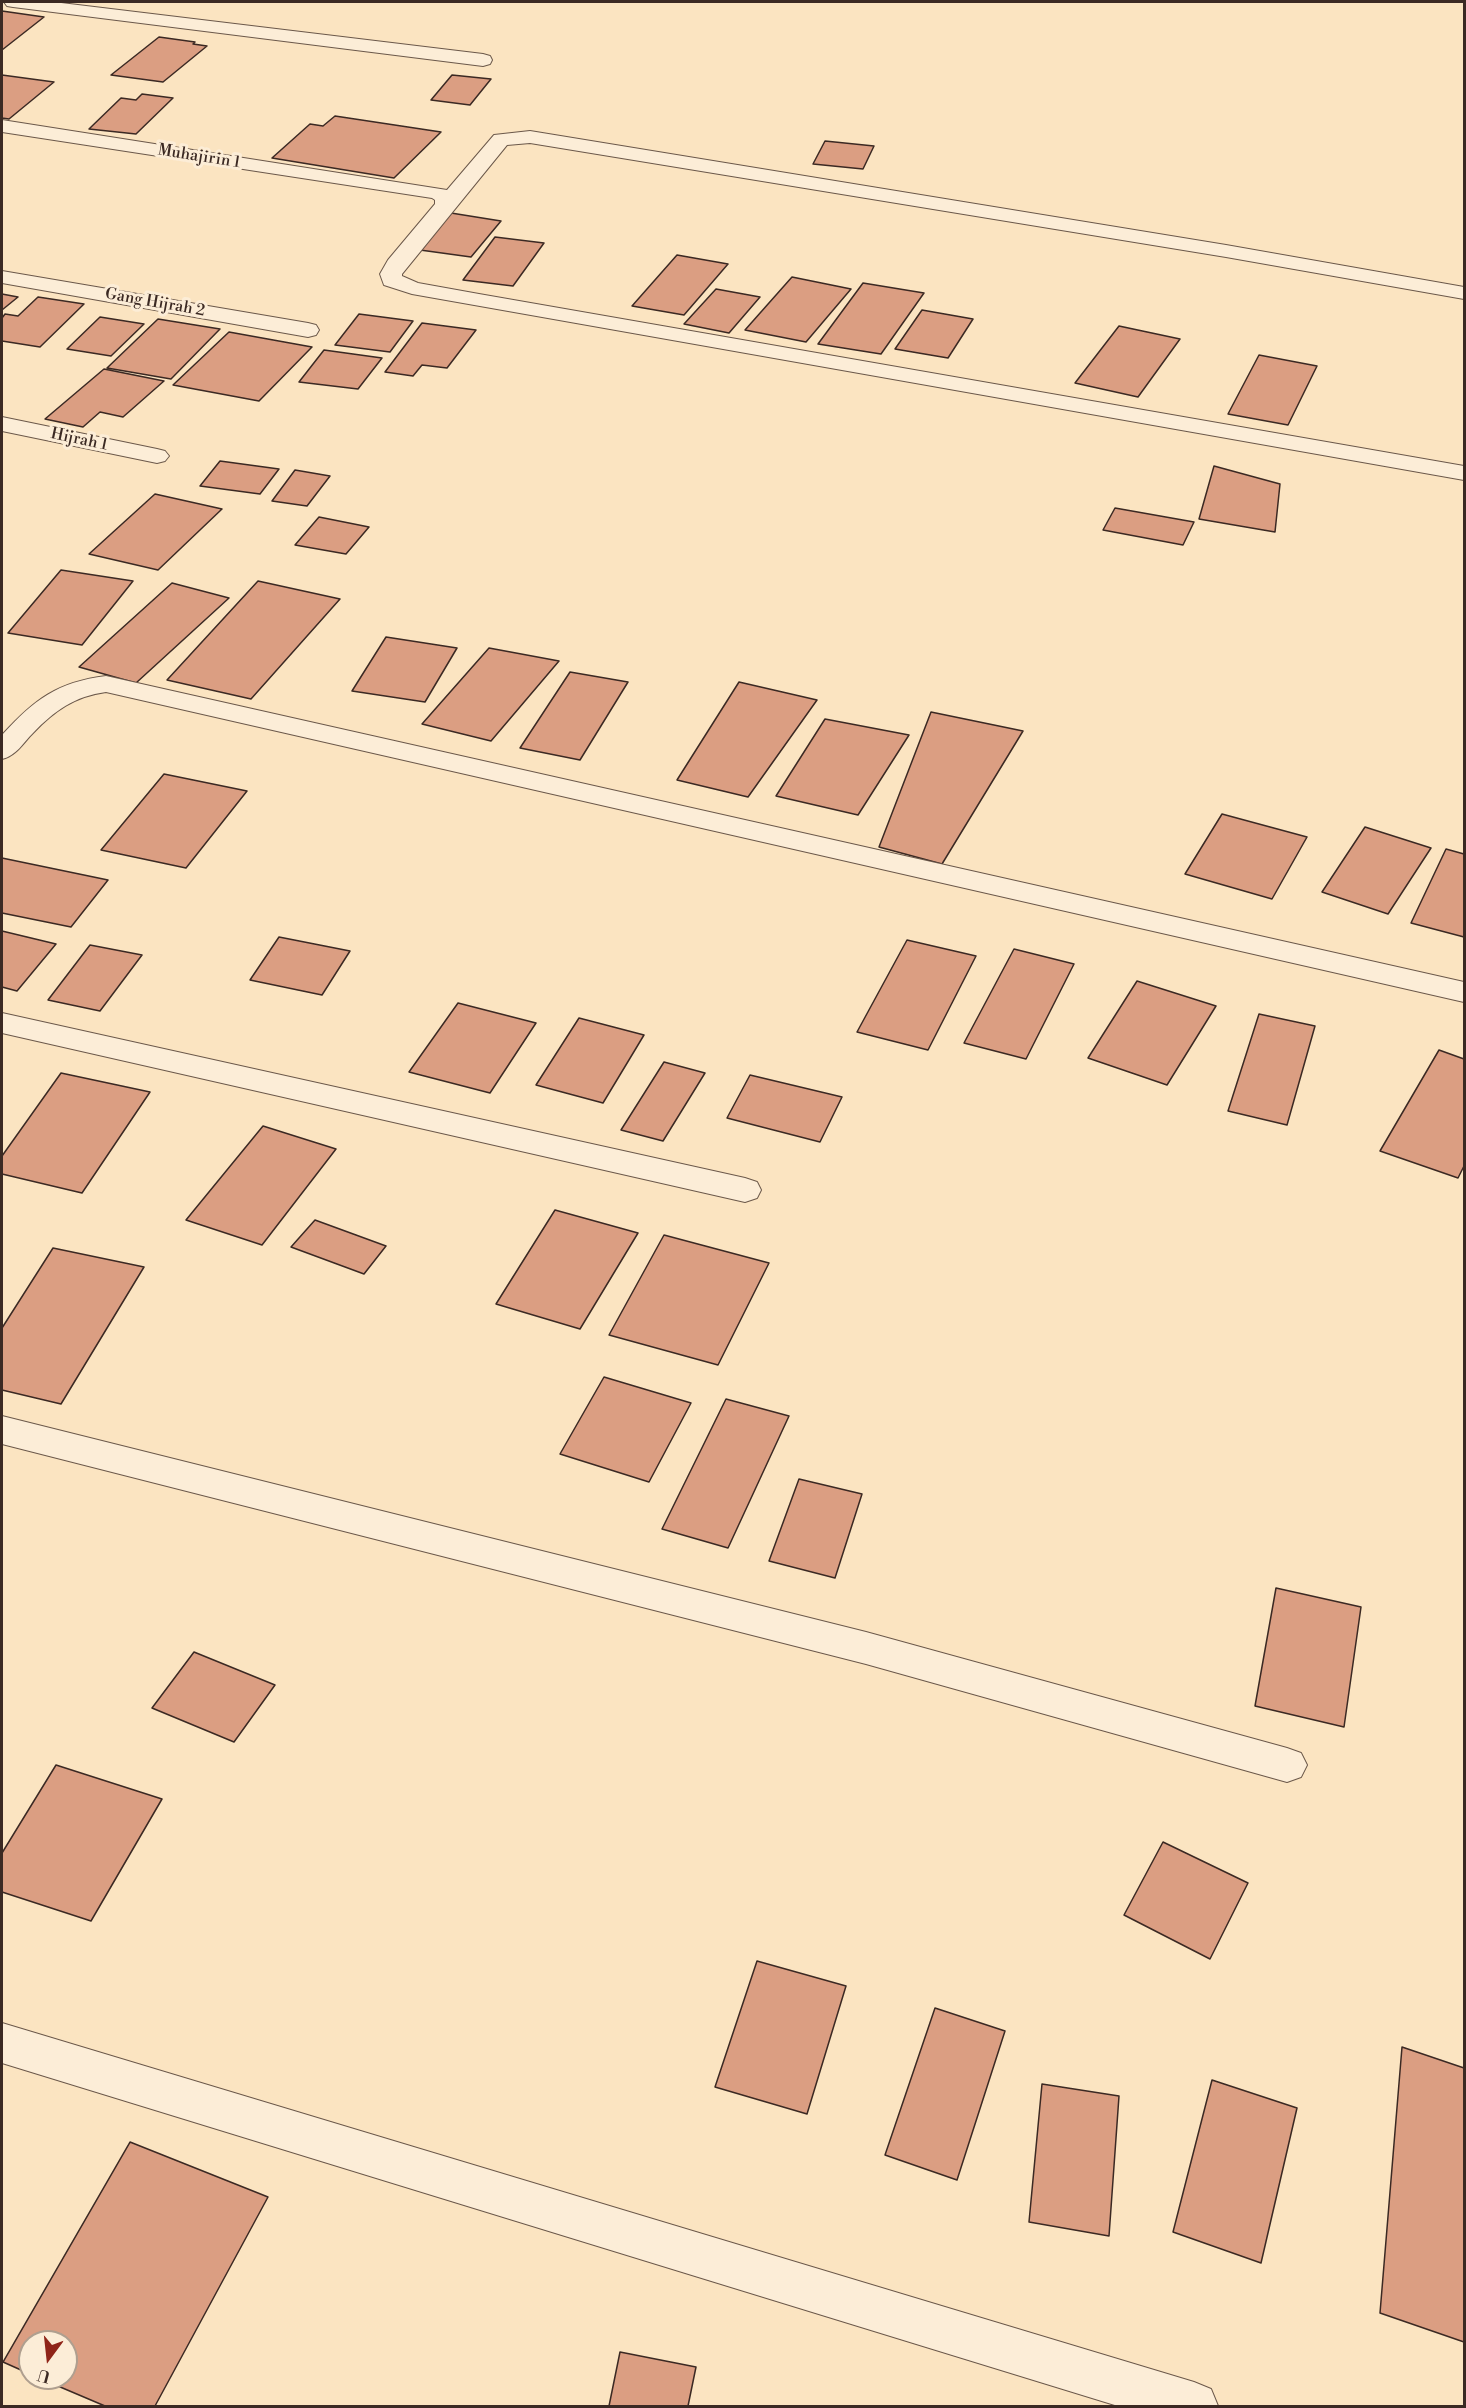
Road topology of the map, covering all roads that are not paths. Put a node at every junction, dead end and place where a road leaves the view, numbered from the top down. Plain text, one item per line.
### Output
1 (13, 2) edge
2 (483, 60) dead end
3 (2, 126) edge
4 (445, 205) junction
5 (2, 277) edge
6 (1464, 293) edge
7 (308, 330) dead end
8 (2, 424) edge
9 (157, 456) dead end
10 (1464, 473) edge
11 (2, 751) edge
12 (1464, 992) edge
13 (2, 1023) edge
14 (745, 1190) dead end
15 (2, 1430) edge
16 (1287, 1765) dead end
17 (2, 2043) edge
18 (1194, 2406) edge

1 - 2 street
3 - 4 street, Muhajirin 1
4 - 6 street
4 - 10 street
5 - 7 street, Gang Hijrah 2
8 - 9 street, Hijrah 1
11 - 12 street
13 - 14 street
15 - 16 street
17 - 18 street

